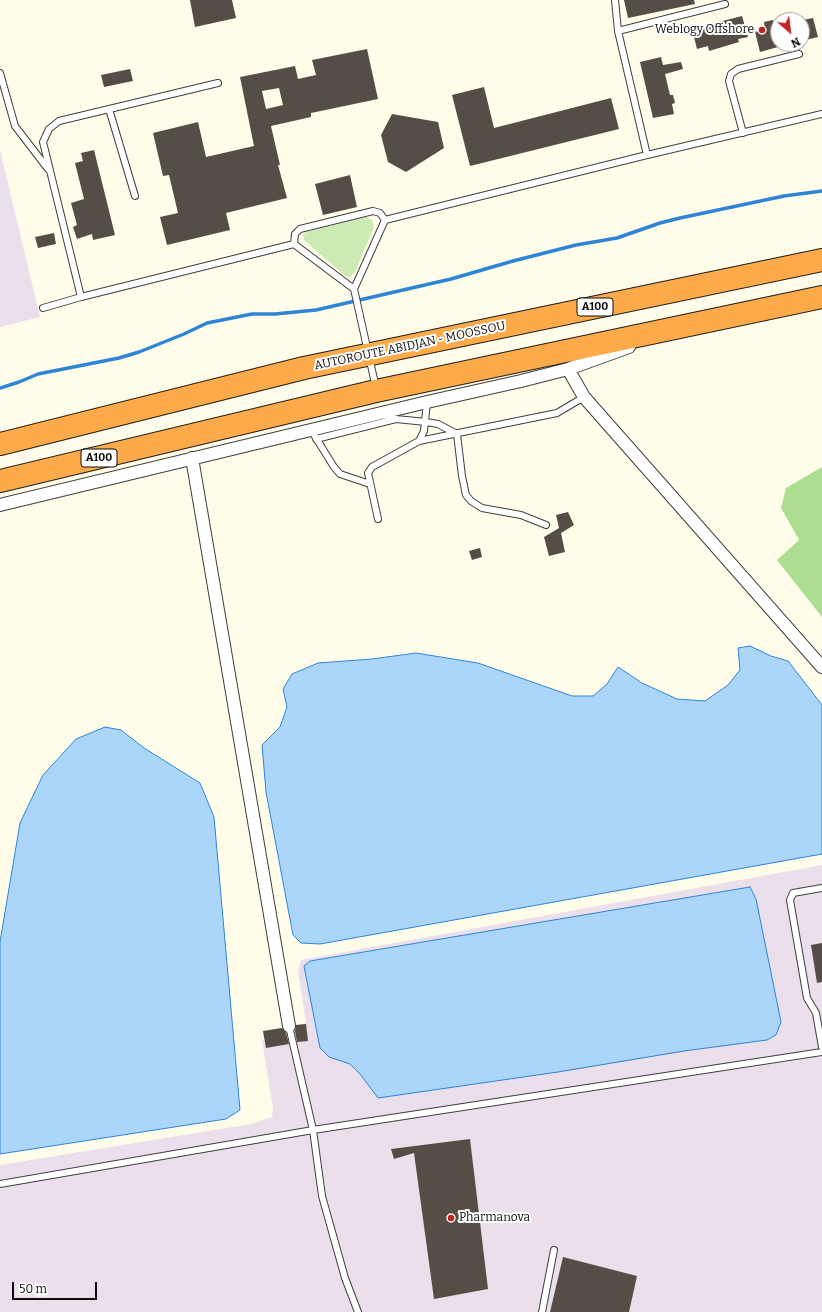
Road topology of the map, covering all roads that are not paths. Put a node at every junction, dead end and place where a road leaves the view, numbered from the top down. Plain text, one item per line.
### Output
1 (615, 0) edge
2 (725, 4) dead end
3 (618, 31) junction
4 (799, 54) dead end
5 (0, 73) edge
6 (218, 83) dead end
7 (109, 109) junction
8 (822, 114) edge
9 (743, 133) junction
10 (647, 155) junction
11 (50, 172) junction
12 (135, 196) dead end
13 (385, 220) junction
14 (294, 244) junction
15 (822, 260) edge
16 (354, 289) junction
17 (81, 297) junction
18 (822, 297) edge
19 (822, 302) edge
20 (43, 308) dead end
21 (369, 354) junction
22 (568, 369) junction
23 (376, 391) junction
24 (584, 398) junction
25 (427, 402) junction
26 (380, 413) junction
27 (396, 419) junction
28 (426, 422) junction
29 (314, 434) junction
30 (457, 434) junction
31 (420, 441) junction
32 (0, 444) edge
33 (192, 458) junction
34 (0, 481) edge
35 (370, 484) junction
36 (0, 505) edge
37 (378, 519) dead end
38 (546, 524) dead end
39 (822, 667) edge
40 (822, 888) edge
41 (819, 1013) edge
42 (289, 1026) joint
43 (822, 1047) edge
44 (822, 1052) edge
45 (313, 1130) junction
46 (0, 1184) edge
47 (554, 1250) dead end
48 (358, 1312) edge
49 (542, 1312) edge

1 - 3 lane
2 - 3 lane
3 - 10 lane
4 - 9 lane
5 - 11 lane
6 - 7 lane
7 - 11 lane
7 - 12 lane
8 - 9 lane
9 - 10 lane
10 - 13 lane
11 - 17 lane
13 - 14 lane
13 - 16 lane
14 - 16 lane
14 - 17 lane
15 - 21 highway, AUTOROUTE ABIDJAN - MOOSSOU / A100
16 - 21 lane
17 - 20 lane
18 - 23 highway, A100
19 - 22 street
21 - 23 lane
21 - 32 highway, AUTOROUTE ABIDJAN - MOOSSOU / A100
22 - 24 street
22 - 25 street
23 - 34 highway, A100
24 - 30 lane
24 - 39 street
25 - 26 street
25 - 28 lane
26 - 27 lane
26 - 29 street
27 - 28 lane
27 - 29 lane
28 - 30 lane
28 - 31 lane
29 - 33 street
29 - 35 lane
30 - 31 lane
30 - 38 lane
31 - 35 lane
33 - 36 street
33 - 42 street
35 - 37 lane
40 - 41 lane
41 - 43 lane
42 - 45 lane
44 - 45 lane
45 - 46 lane
45 - 48 lane
47 - 49 lane

